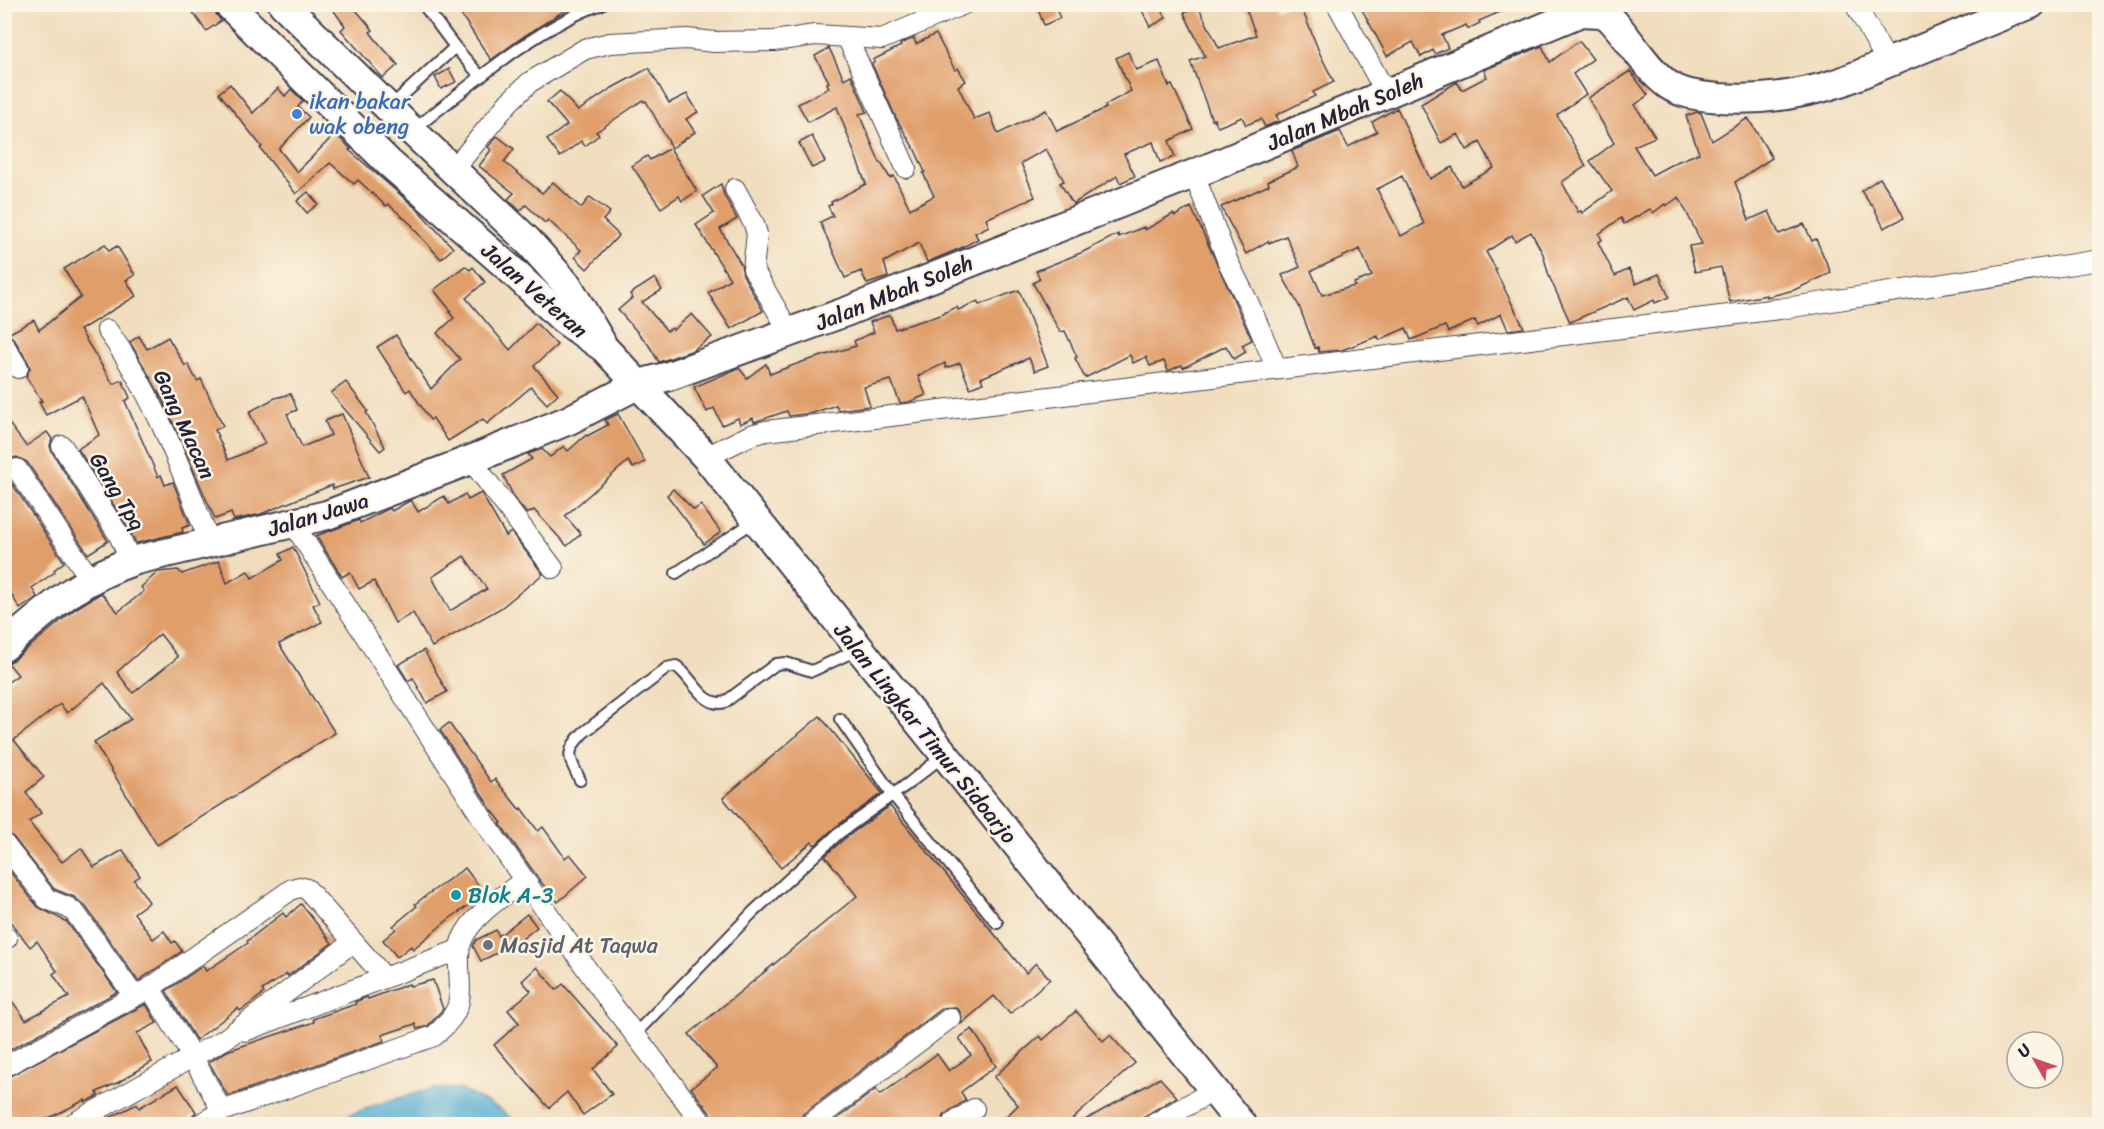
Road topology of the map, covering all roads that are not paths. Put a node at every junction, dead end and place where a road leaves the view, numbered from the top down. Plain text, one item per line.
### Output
1 (228, 4) edge
2 (283, 4) edge
3 (423, 4) edge
4 (602, 4) edge
5 (778, 4) edge
6 (801, 4) edge
7 (964, 4) edge
8 (1337, 4) edge
9 (1855, 4) edge
10 (2031, 4) edge
11 (1601, 9) edge
12 (847, 37) junction
13 (454, 47) junction
14 (1888, 63) junction
15 (481, 77) junction
16 (1386, 93) junction
17 (389, 108) junction
18 (412, 131) junction
19 (906, 168) dead end
20 (453, 170) junction
21 (1194, 174) junction
22 (735, 189) dead end
23 (2100, 260) edge
24 (107, 330) dead end
25 (790, 333) junction
26 (4, 345) edge
27 (604, 348) junction
28 (18, 369) dead end
29 (1277, 369) junction
30 (639, 384) junction
31 (62, 446) dead end
32 (706, 457) junction
33 (471, 460) junction
34 (17, 469) dead end
35 (311, 519) junction
36 (755, 520) junction
37 (210, 543) junction
38 (131, 562) junction
39 (553, 568) dead end
40 (676, 573) dead end
41 (90, 579) junction
42 (4, 647) edge
43 (859, 649) junction
44 (840, 719) dead end
45 (944, 755) junction
46 (580, 780) dead end
47 (893, 795) junction
48 (4, 844) edge
49 (524, 880) junction
50 (997, 923) dead end
51 (353, 942) junction
52 (458, 950) junction
53 (385, 978) junction
54 (142, 992) junction
55 (950, 1018) dead end
56 (634, 1035) junction
57 (225, 1039) junction
58 (192, 1056) junction
59 (4, 1067) edge
60 (1214, 1092) junction
61 (975, 1109) dead end
62 (222, 1111) junction
63 (72, 1125) edge
64 (200, 1125) edge
65 (703, 1125) edge
66 (810, 1125) edge
67 (952, 1125) edge
68 (1154, 1125) edge
69 (1240, 1125) edge

1 - 27 street, Jalan Veteran
2 - 17 street, Jalan Veteran
3 - 13 lane
4 - 15 lane
5 - 6 lane
7 - 12 street
8 - 16 street
9 - 14 street
10 - 14 street, Jalan Mbah Soleh
11 - 14 street, Jalan Mbah Soleh
11 - 16 street, Jalan Mbah Soleh
12 - 19 street
12 - 20 street
13 - 15 lane
13 - 17 lane
15 - 18 lane
16 - 21 street, Jalan Mbah Soleh
17 - 18 street, Jalan Veteran
18 - 20 street, Jalan Veteran
20 - 27 street, Jalan Veteran
21 - 25 street, Jalan Mbah Soleh
21 - 29 street
22 - 25 street
23 - 29 street
24 - 37 street, Gang Macan
25 - 30 street, Jalan Mbah Soleh
26 - 28 street
27 - 30 street, Jalan Lingkar Timur Sidoarjo
29 - 32 street
30 - 32 street, Jalan Lingkar Timur Sidoarjo
30 - 33 street, Jalan Jawa
31 - 38 street, Gang Tpq
32 - 36 street, Jalan Lingkar Timur Sidoarjo
33 - 35 street, Jalan Jawa
33 - 39 street
34 - 41 street
35 - 37 street, Jalan Jawa
35 - 49 street
36 - 40 lane
36 - 43 street, Jalan Lingkar Timur Sidoarjo
37 - 38 street, Jalan Jawa
38 - 41 street, Jalan Jawa
41 - 42 street, Jalan Jawa
43 - 45 street, Jalan Lingkar Timur Sidoarjo
43 - 46 lane
44 - 47 lane
45 - 47 lane
45 - 60 street, Jalan Lingkar Timur Sidoarjo
47 - 50 lane
47 - 56 lane
48 - 54 street
49 - 52 street
49 - 56 street
51 - 53 street
51 - 54 street
51 - 57 street
52 - 53 street
52 - 62 street
53 - 57 street
54 - 58 street
54 - 59 street
55 - 66 street
56 - 65 street
57 - 58 street
58 - 62 street
58 - 63 street
60 - 68 street
60 - 69 street, Jalan Lingkar Timur Sidoarjo
61 - 67 street
62 - 64 street

